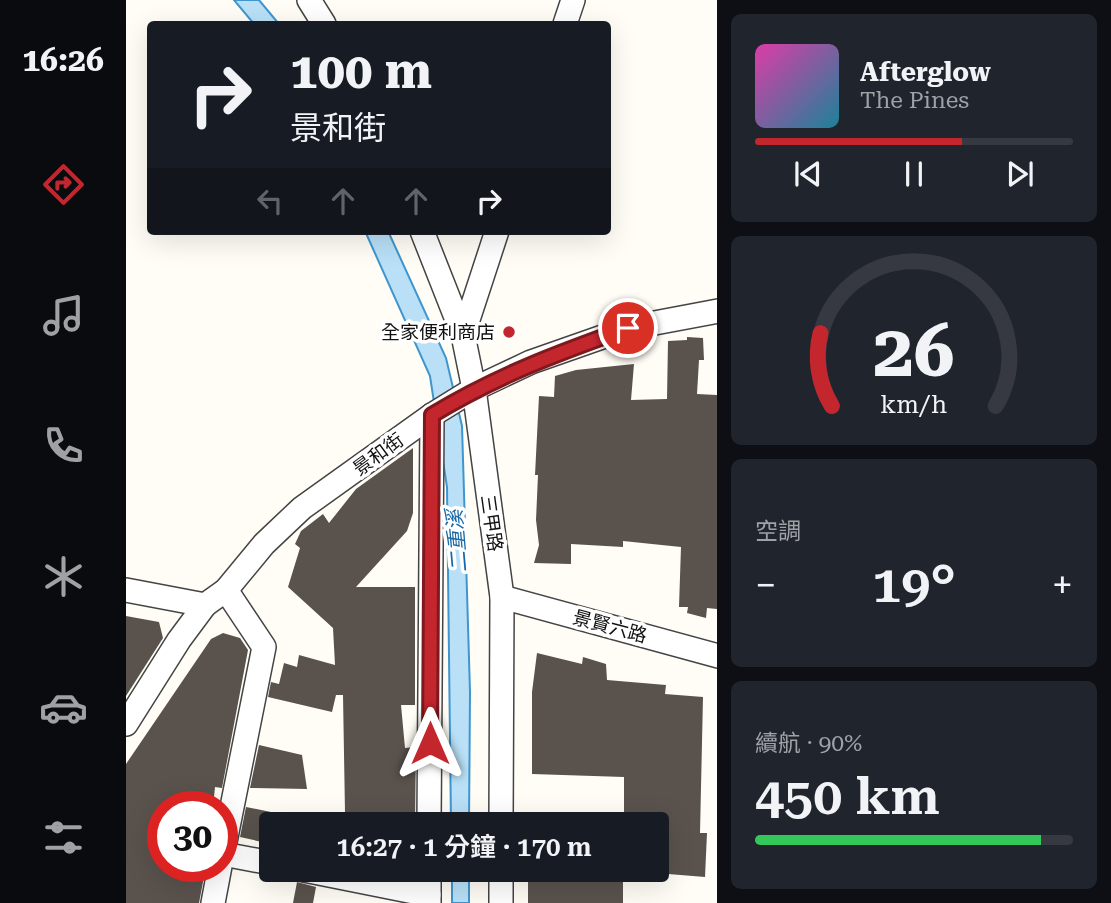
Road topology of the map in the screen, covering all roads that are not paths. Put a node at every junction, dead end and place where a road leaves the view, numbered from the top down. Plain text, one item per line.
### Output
1 (309, 0) edge
2 (573, 0) edge
3 (322, 21) edge
4 (566, 21) edge
5 (424, 235) edge
6 (496, 235) edge
7 (717, 311) edge
8 (463, 335) junction
9 (474, 389) junction
10 (432, 415) junction
11 (126, 590) edge
12 (226, 590) junction
13 (502, 597) junction
14 (205, 605) junction
15 (717, 656) edge
16 (126, 724) edge
17 (236, 791) edge
18 (429, 812) edge
19 (501, 812) edge
20 (238, 858) edge
21 (259, 861) edge
22 (217, 882) edge
23 (356, 882) edge
24 (501, 882) edge
25 (429, 899) edge
26 (213, 903) edge
27 (501, 903) edge

1 - 3 street
2 - 4 street
5 - 8 street, 三甲路
6 - 8 street
7 - 9 street, 景和街
8 - 9 street, 三甲路
9 - 10 street, 景和街
9 - 13 street, 三甲路
10 - 12 street, 景和街
10 - 18 street
11 - 14 street
12 - 14 street, 景和街
12 - 17 street
13 - 15 street, 景賢六路
13 - 19 street, 三甲路
14 - 16 street, 景和街
20 - 21 street
22 - 26 street
23 - 25 street
24 - 27 street

